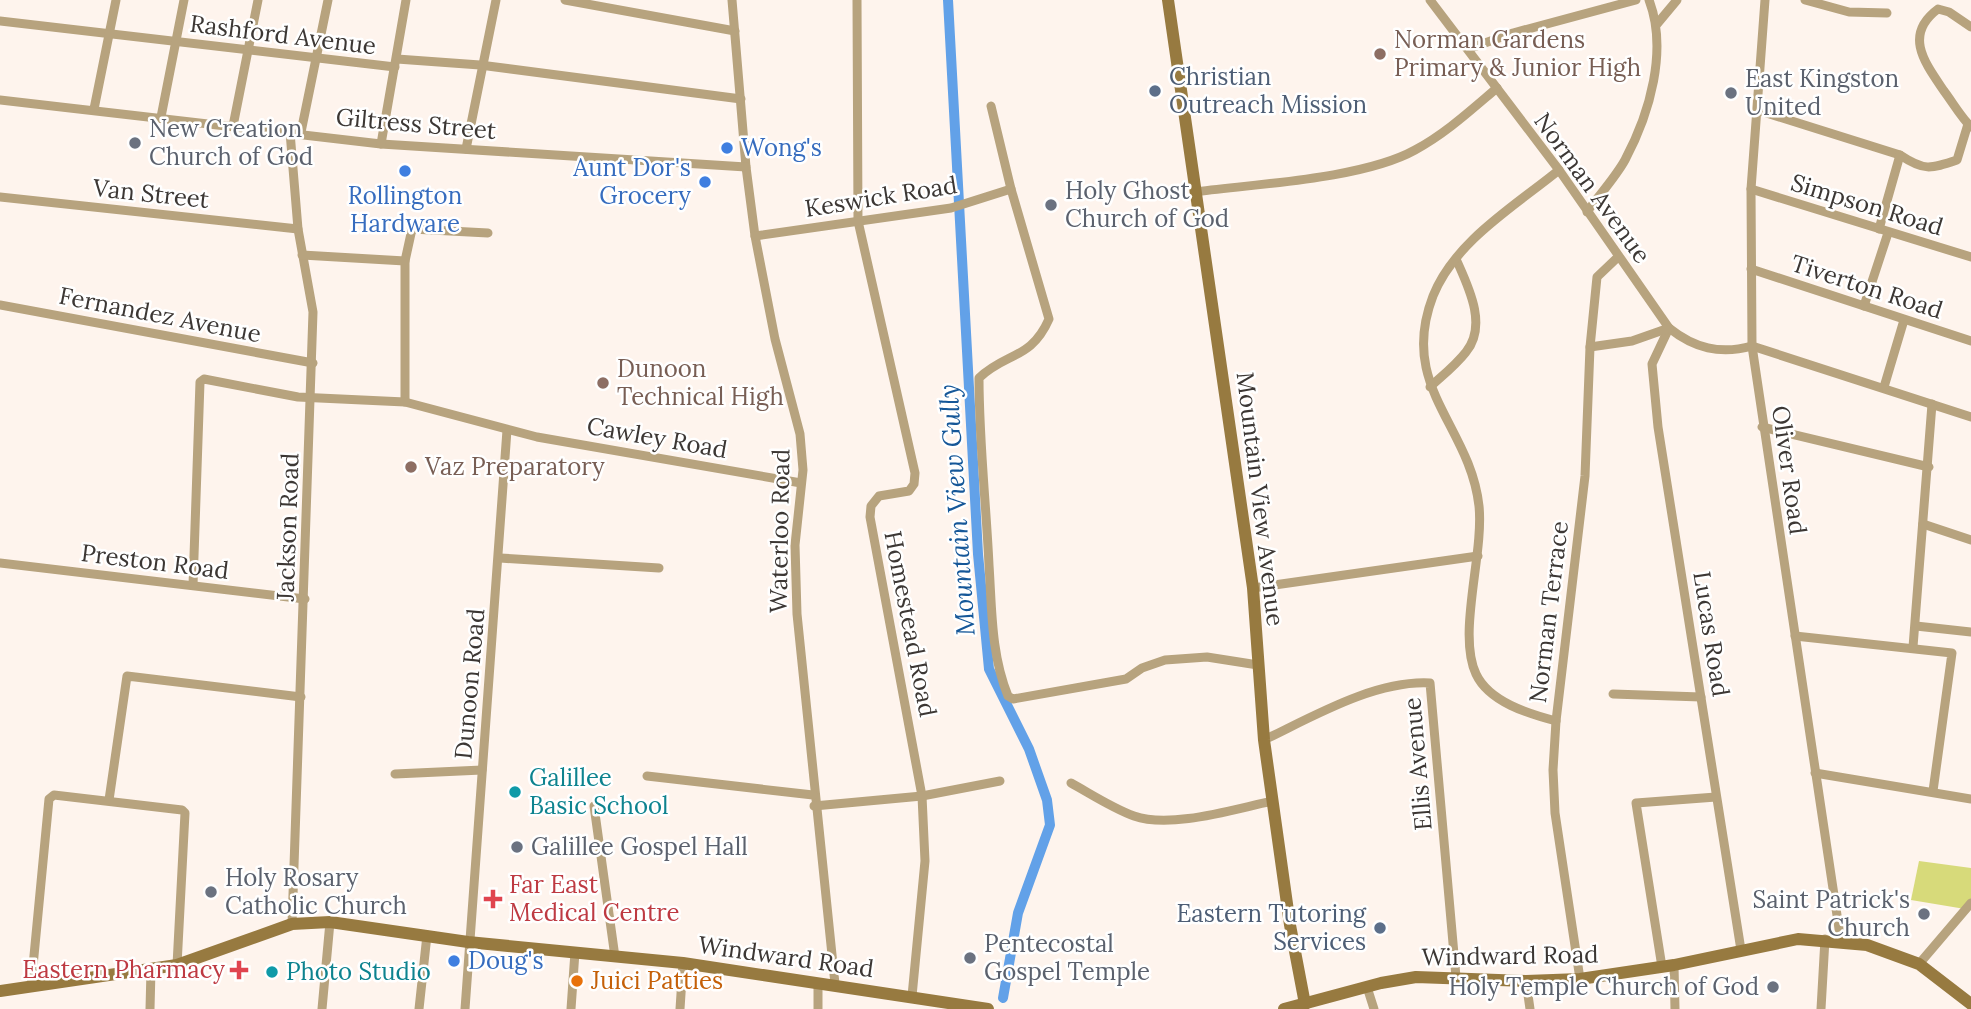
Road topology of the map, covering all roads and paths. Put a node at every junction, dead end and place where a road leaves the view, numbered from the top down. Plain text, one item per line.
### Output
1 (116, 0) edge
2 (184, 0) edge
3 (258, 0) edge
4 (328, 0) edge
5 (406, 0) edge
6 (496, 0) edge
7 (565, 0) edge
8 (733, 0) edge
9 (857, 0) edge
10 (1168, 0) edge
11 (1430, 0) edge
12 (1636, 0) edge
13 (1648, 0) edge
14 (1677, 0) edge
15 (1765, 0) edge
16 (1805, 0) edge
17 (1886, 13) dead end
18 (0, 21) edge
19 (1657, 24) junction
20 (1971, 27) edge
21 (735, 31) junction
22 (109, 34) junction
23 (176, 42) junction
24 (1468, 49) junction
25 (248, 50) junction
26 (316, 58) junction
27 (396, 63) junction
28 (481, 65) junction
29 (1497, 88) junction
30 (741, 99) junction
31 (0, 100) edge
32 (991, 106) dead end
33 (94, 109) junction
34 (1757, 110) junction
35 (161, 117) junction
36 (233, 125) junction
37 (1969, 126) edge
38 (290, 132) junction
39 (301, 132) junction
40 (381, 144) junction
41 (466, 149) junction
42 (1900, 155) junction
43 (746, 167) junction
44 (1559, 170) junction
45 (1011, 189) junction
46 (1751, 190) junction
47 (1194, 192) junction
48 (0, 197) edge
49 (1587, 212) junction
50 (858, 221) junction
51 (298, 229) junction
52 (1884, 231) junction
53 (488, 233) dead end
54 (755, 236) junction
55 (302, 255) junction
56 (1618, 257) junction
57 (1971, 257) edge
58 (1456, 259) junction
59 (405, 261) junction
60 (1751, 269) junction
61 (0, 305) edge
62 (1864, 306) junction
63 (1904, 320) junction
64 (1669, 328) junction
65 (1971, 341) edge
66 (1752, 346) junction
67 (1590, 347) junction
68 (313, 363) junction
69 (1430, 387) junction
70 (1884, 387) junction
71 (312, 399) junction
72 (405, 402) junction
73 (1932, 404) junction
74 (1971, 417) edge
75 (1762, 427) junction
76 (507, 430) junction
77 (1929, 467) junction
78 (801, 483) junction
79 (1923, 524) junction
80 (1971, 540) edge
81 (1478, 556) junction
82 (500, 558) junction
83 (0, 563) edge
84 (659, 568) dead end
85 (193, 585) junction
86 (1253, 588) junction
87 (305, 599) junction
88 (1916, 626) junction
89 (1971, 632) edge
90 (1794, 636) junction
91 (1913, 646) junction
92 (1258, 665) junction
93 (1613, 694) dead end
94 (301, 696) junction
95 (1701, 696) junction
96 (1556, 721) junction
97 (1264, 740) junction
98 (482, 770) junction
99 (1815, 773) junction
100 (395, 774) dead end
101 (647, 776) dead end
102 (1000, 781) dead end
103 (1072, 783) dead end
104 (1933, 791) junction
105 (813, 795) junction
106 (922, 796) junction
107 (1716, 797) junction
108 (1971, 799) edge
109 (109, 800) junction
110 (1273, 802) junction
111 (594, 806) dead end
112 (814, 806) junction
113 (1971, 903) edge
114 (330, 922) junction
115 (292, 924) junction
116 (427, 935) junction
117 (1825, 939) junction
118 (468, 942) junction
119 (1841, 942) junction
120 (1741, 950) junction
121 (575, 952) junction
122 (615, 957) junction
123 (683, 963) junction
124 (1919, 964) junction
125 (177, 965) junction
126 (1668, 966) junction
127 (151, 970) junction
128 (1456, 977) junction
129 (1580, 979) junction
130 (1526, 981) junction
131 (818, 984) junction
132 (835, 984) junction
133 (31, 987) junction
134 (1367, 987) junction
135 (0, 991) edge
136 (912, 996) junction
137 (1970, 1001) edge
138 (1305, 1004) junction
139 (150, 1009) edge
140 (322, 1009) edge
141 (419, 1009) edge
142 (466, 1009) edge
143 (571, 1009) edge
144 (680, 1009) edge
145 (818, 1009) edge
146 (988, 1009) edge
147 (1284, 1009) edge
148 (1374, 1009) edge
149 (1530, 1009) edge
150 (1675, 1009) edge
151 (1821, 1009) edge

1 - 22 street
2 - 23 street
3 - 25 street
4 - 26 street
5 - 27 street
6 - 28 street
7 - 21 street
8 - 21 street, Waterloo Road
9 - 50 street, Homestead Road
10 - 47 main road, Mountain View Avenue
11 - 24 street, Norman Avenue
12 - 24 street
13 - 19 street
14 - 19 street
15 - 34 street, Oliver Road
16 - 17 street
18 - 22 street, Rashford Avenue
19 - 49 street
20 - 37 street
21 - 30 street, Waterloo Road
22 - 23 street, Rashford Avenue
22 - 33 street
23 - 25 street, Rashford Avenue
23 - 35 street
24 - 29 street, Norman Avenue
25 - 26 street, Rashford Avenue
25 - 36 street
26 - 27 street, Rashford Avenue
26 - 39 street
27 - 28 street, Rashford Avenue
27 - 40 street
28 - 30 street, Rashford Avenue
28 - 41 street
29 - 44 street, Norman Avenue
29 - 47 street
30 - 43 street, Waterloo Road
31 - 33 street, Giltress Street
32 - 45 street
33 - 35 street, Giltress Street
34 - 42 street
34 - 46 street, Oliver Road
35 - 36 street, Giltress Street
36 - 38 street, Giltress Street
37 - 42 street
38 - 39 street, Giltress Street
38 - 51 street, Jackson Road
39 - 40 street, Giltress Street
40 - 41 street, Giltress Street
41 - 43 street, Giltress Street
42 - 52 street
43 - 54 street, Waterloo Road
44 - 49 street, Norman Avenue
44 - 58 street
45 - 50 street, Keswick Road
45 - 92 street
46 - 52 street, Simpson Road
46 - 60 street, Oliver Road
47 - 86 main road, Mountain View Avenue
48 - 51 street, Van Street
49 - 56 street, Norman Avenue
50 - 54 street, Keswick Road
50 - 106 street, Homestead Road
51 - 55 street, Jackson Road
52 - 57 street, Simpson Road
52 - 62 street
53 - 59 street
54 - 78 street, Waterloo Road
55 - 59 street
55 - 68 street, Jackson Road
56 - 64 street, Norman Avenue
56 - 67 street, Norman Terrace
58 - 69 street
58 - 69 street
59 - 72 street
60 - 62 street, Tiverton Road
60 - 66 street, Oliver Road
61 - 68 street, Fernandez Avenue
62 - 63 street, Tiverton Road
63 - 65 street, Tiverton Road
63 - 70 street
64 - 66 street, Norman Avenue
64 - 67 street
64 - 95 street, Lucas Road
66 - 70 street
66 - 75 street, Oliver Road
67 - 96 street, Norman Terrace
68 - 71 street, Jackson Road
69 - 81 street
70 - 73 street
71 - 72 street, Cawley Road
71 - 85 street, Cawley Road
71 - 87 street, Jackson Road
72 - 76 street, Cawley Road
73 - 74 street
73 - 77 street
75 - 77 street
75 - 90 street, Oliver Road
76 - 78 street, Cawley Road
76 - 82 street, Dunoon Road
77 - 79 street
78 - 105 street, Waterloo Road
79 - 80 street
79 - 88 street
81 - 86 street
81 - 96 street
82 - 84 street
82 - 98 street, Dunoon Road
83 - 85 street, Preston Road
85 - 87 street, Preston Road
86 - 92 main road, Mountain View Avenue
87 - 94 street, Jackson Road
88 - 89 street
88 - 91 street
90 - 91 street
90 - 99 street, Oliver Road
91 - 104 street
92 - 97 main road, Mountain View Avenue
93 - 95 street
94 - 109 street
94 - 115 street, Jackson Road
95 - 107 street, Lucas Road
96 - 129 street, Norman Terrace
97 - 110 main road, Mountain View Avenue
97 - 128 street, Ellis Avenue
98 - 100 street
98 - 118 street, Dunoon Road
99 - 104 street
99 - 119 street, Oliver Road
101 - 105 street
102 - 106 street
103 - 110 street
104 - 108 street
105 - 112 street, Waterloo Road
106 - 112 street
106 - 136 street, Homestead Road
107 - 120 street, Lucas Road
107 - 126 street
109 - 125 street
109 - 133 street
110 - 138 main road, Mountain View Avenue
111 - 122 street
112 - 132 street, Waterloo Road
113 - 124 street
114 - 115 main road, Windward Road
114 - 116 main road, Windward Road
114 - 140 street
115 - 125 main road, Windward Road
116 - 118 main road, Windward Road
116 - 141 street
117 - 119 main road, Windward Road
117 - 120 main road, Windward Road
117 - 151 street
118 - 121 main road, Windward Road
118 - 142 street, Dunoon Road
119 - 124 main road, Windward Road
120 - 126 main road, Windward Road
121 - 122 main road, Windward Road
121 - 143 street
122 - 123 main road, Windward Road
123 - 131 main road, Windward Road
123 - 144 street
124 - 137 main road, Windward Road
125 - 127 main road, Windward Road
126 - 129 main road, Windward Road
126 - 150 street
127 - 133 main road, Windward Road
127 - 139 street
128 - 130 main road, Windward Road
128 - 134 main road, Windward Road
129 - 130 main road, Windward Road
130 - 149 street
131 - 132 main road, Windward Road
131 - 145 street
132 - 136 main road, Windward Road
133 - 135 main road, Windward Road
134 - 138 main road, Windward Road
134 - 148 street
136 - 146 main road, Windward Road
138 - 147 main road, Windward Road

